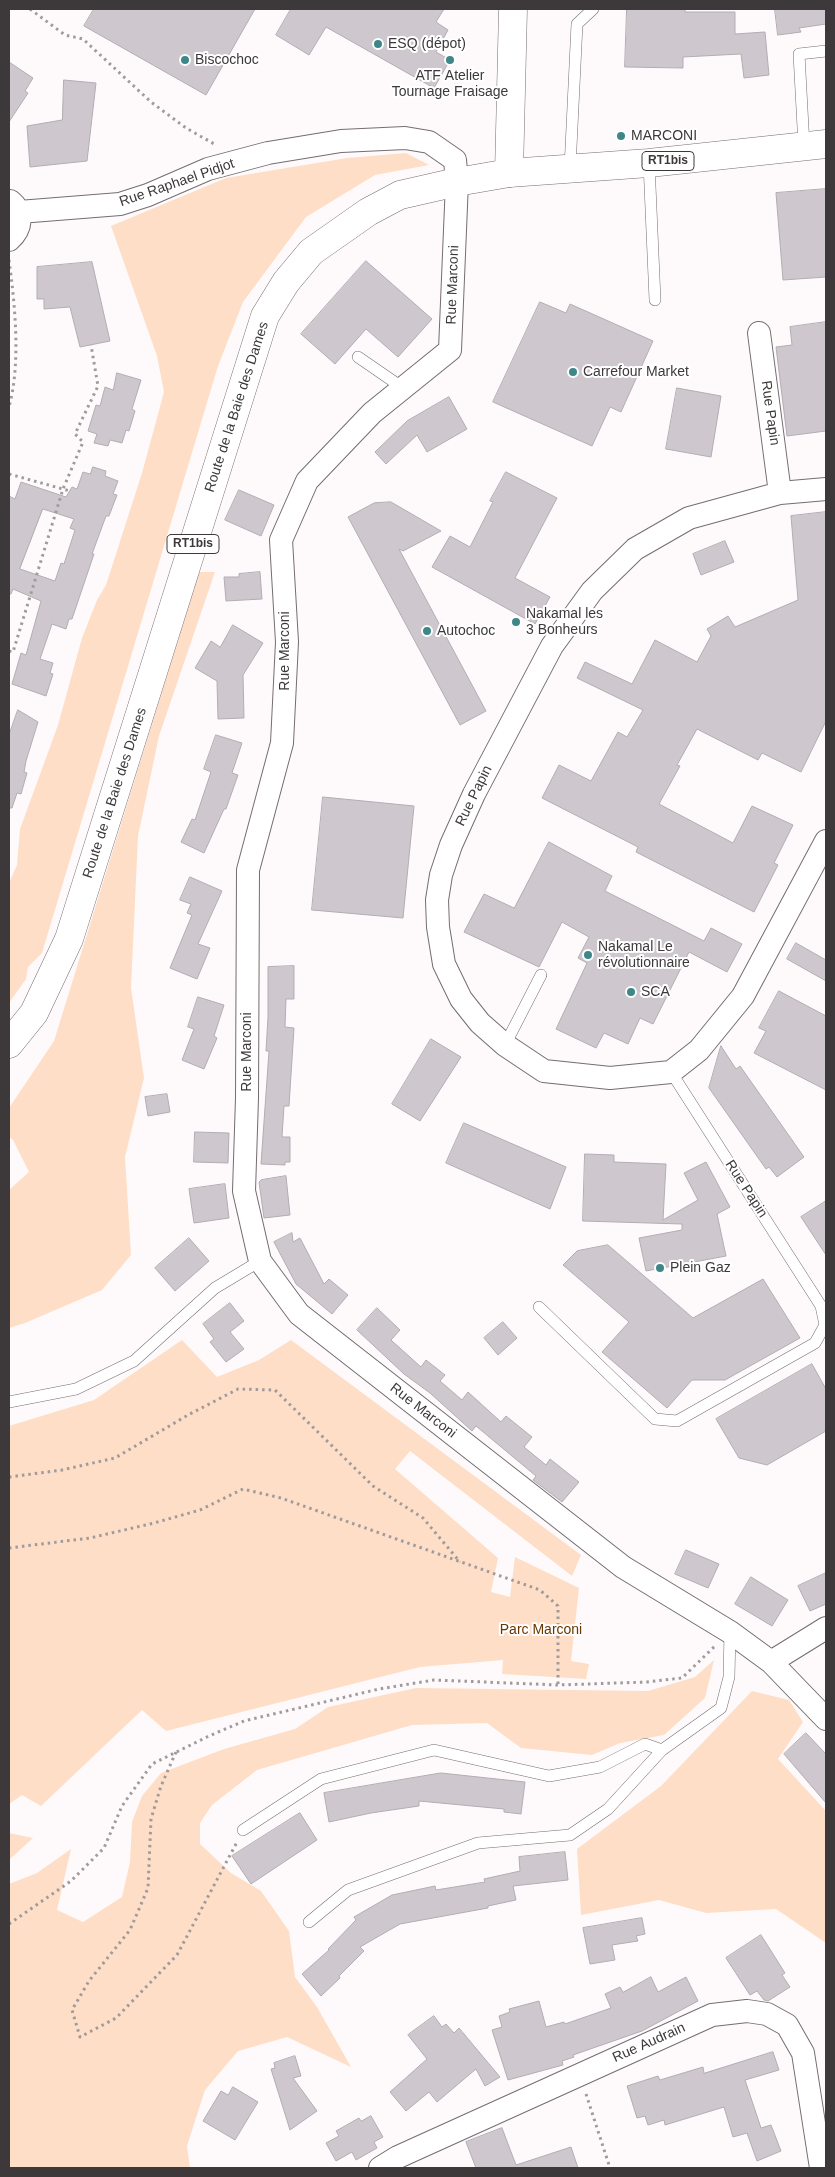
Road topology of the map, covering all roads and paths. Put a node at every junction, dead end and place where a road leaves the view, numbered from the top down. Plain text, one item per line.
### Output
1 (30, 9) edge
2 (513, 9) edge
3 (593, 9) edge
4 (826, 51) edge
5 (815, 146) edge
6 (243, 160) junction
7 (649, 163) junction
8 (570, 168) junction
9 (509, 173) junction
10 (457, 182) junction
11 (14, 206) edge
12 (9, 240) edge
13 (9, 260) edge
14 (655, 300) dead end
15 (759, 333) dead end
16 (91, 345) dead end
17 (358, 357) dead end
18 (404, 388) junction
19 (9, 407) edge
20 (9, 474) edge
21 (63, 489) junction
22 (826, 489) edge
23 (70, 492) dead end
24 (780, 493) junction
25 (9, 651) edge
26 (826, 842) edge
27 (541, 975) dead end
28 (9, 1044) edge
29 (505, 1045) junction
30 (671, 1072) junction
31 (260, 1261) junction
32 (539, 1306) dead end
33 (9, 1402) edge
34 (9, 1477) edge
35 (9, 1548) edge
36 (460, 1562) junction
37 (826, 1628) edge
38 (730, 1632) junction
39 (771, 1662) junction
40 (558, 1684) junction
41 (826, 1719) edge
42 (662, 1750) junction
43 (176, 1752) junction
44 (243, 1830) joint
45 (309, 1922) dead end
46 (9, 1924) edge
47 (580, 2075) junction
48 (380, 2168) edge
49 (610, 2168) edge
50 (821, 2168) edge

1 - 6 path
2 - 9 main road
3 - 8 lane
4 - 5 lane
5 - 7 main road, Route de la Baie des Dames / RT1bis
6 - 10 street, Rue Raphael Pidjot
6 - 11 street, Rue Raphael Pidjot
7 - 8 main road, Route de la Baie des Dames / RT1bis
7 - 14 lane
8 - 9 main road, Route de la Baie des Dames / RT1bis
9 - 10 main road, Route de la Baie des Dames / RT1bis
10 - 18 street, Rue Marconi
10 - 28 main road, Route de la Baie des Dames / RT1bis
11 - 12 street, Rue Raphael Pidjot
13 - 19 path
15 - 24 street, Rue Papin
16 - 21 path
17 - 18 lane
18 - 31 street, Rue Marconi
20 - 21 path
21 - 23 path
21 - 25 path
22 - 24 street, Rue Papin
24 - 29 street, Rue Papin
26 - 30 street
27 - 29 lane
29 - 30 street, Rue Papin
30 - 32 lane, Rue Papin
31 - 33 lane
31 - 38 street, Rue Marconi
34 - 36 path
35 - 36 path
36 - 40 path
37 - 39 street
38 - 39 street, Rue Marconi
38 - 40 path
38 - 42 lane
39 - 41 street, Rue Marconi
40 - 43 path
42 - 44 lane
42 - 45 lane
43 - 44 path
43 - 46 path
47 - 48 street, Rue Audrain
47 - 49 path
47 - 50 street, Rue Audrain

